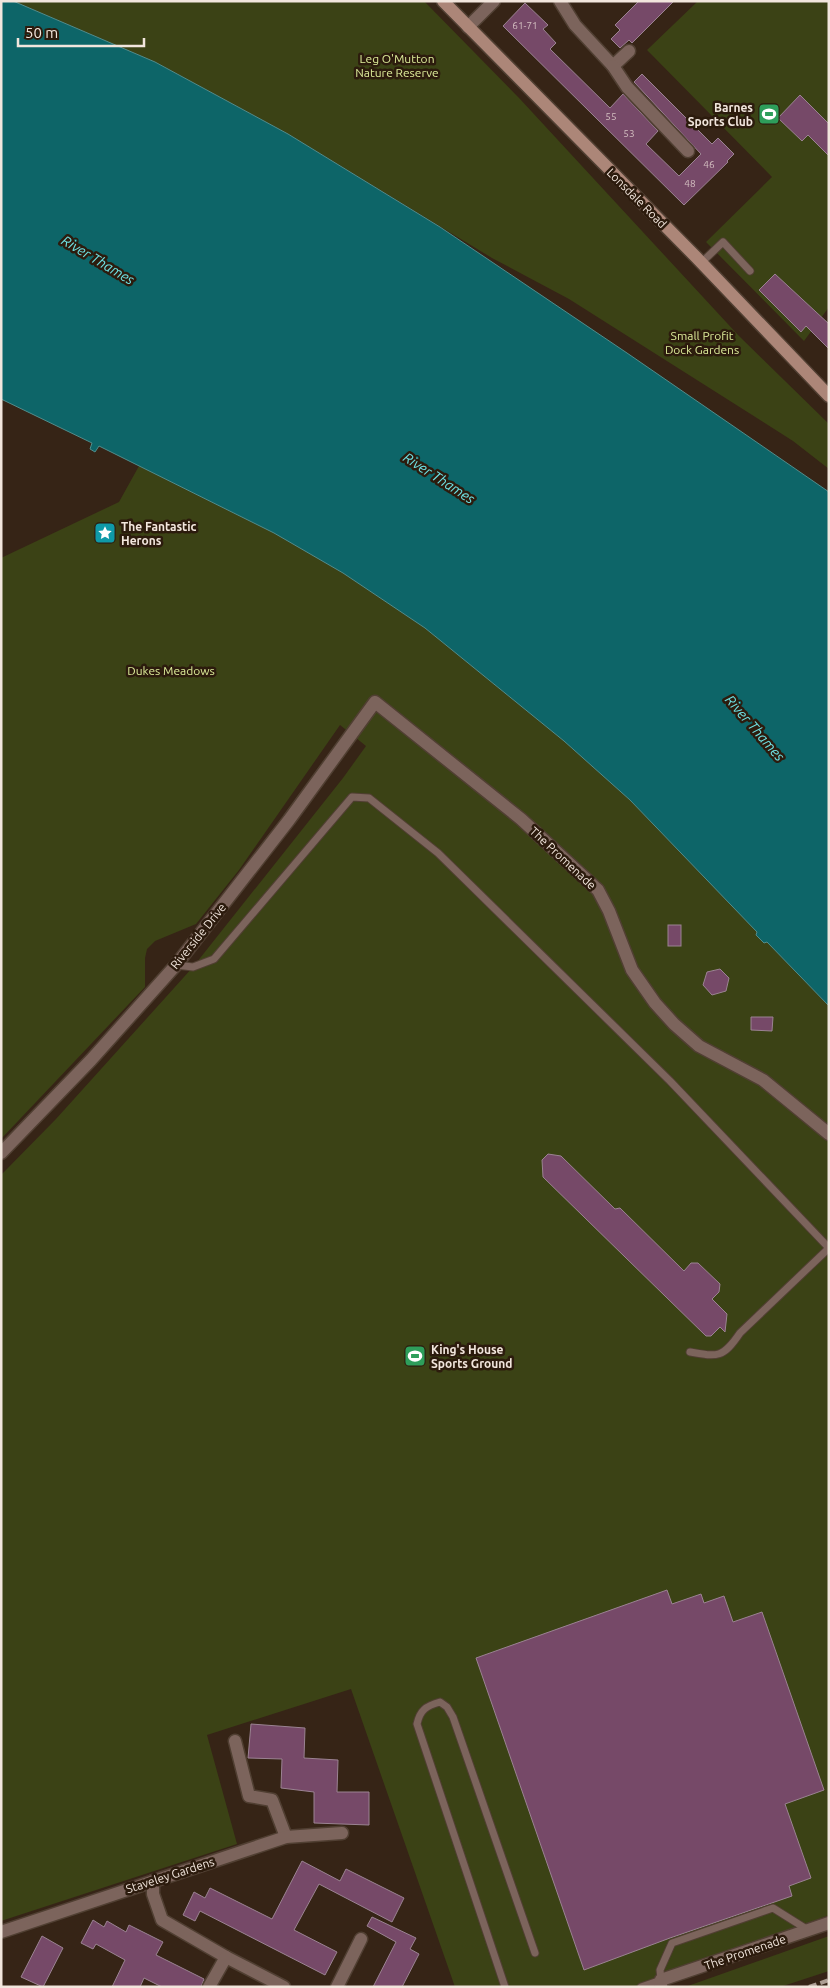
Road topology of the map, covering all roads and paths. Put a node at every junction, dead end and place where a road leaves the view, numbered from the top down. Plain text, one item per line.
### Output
1 (442, 1) edge
2 (494, 1) edge
3 (560, 1) edge
4 (468, 26) junction
5 (629, 51) dead end
6 (613, 66) junction
7 (688, 150) dead end
8 (701, 263) junction
9 (750, 271) dead end
10 (829, 396) edge
11 (375, 702) joint
12 (176, 965) junction
13 (829, 1134) edge
14 (1, 1153) edge
15 (690, 1352) dead end
16 (235, 1741) dead end
17 (342, 1833) dead end
18 (286, 1837) junction
19 (153, 1881) junction
20 (829, 1923) edge
21 (808, 1930) junction
22 (1, 1932) edge
23 (361, 1939) dead end
24 (535, 1953) dead end
25 (226, 1957) junction
26 (661, 1983) edge
27 (209, 1987) edge
28 (284, 1987) edge
29 (337, 1987) edge
30 (505, 1987) edge
31 (641, 1987) edge

1 - 4 main road, Lonsdale Road
2 - 4 street
3 - 6 street
4 - 8 main road, Lonsdale Road
5 - 6 street
6 - 7 street
8 - 9 lane
8 - 10 main road, Lonsdale Road
11 - 12 street, Riverside Drive
11 - 13 street, The Promenade
12 - 14 street, Riverside Drive
12 - 15 lane
16 - 18 street
17 - 18 street, Staveley Gardens
18 - 19 street, Staveley Gardens
19 - 22 street, Staveley Gardens
19 - 25 street
20 - 21 street, The Promenade
21 - 26 street, The Promenade
21 - 26 lane
23 - 29 street
24 - 30 lane
25 - 27 street
25 - 28 street
26 - 31 lane

